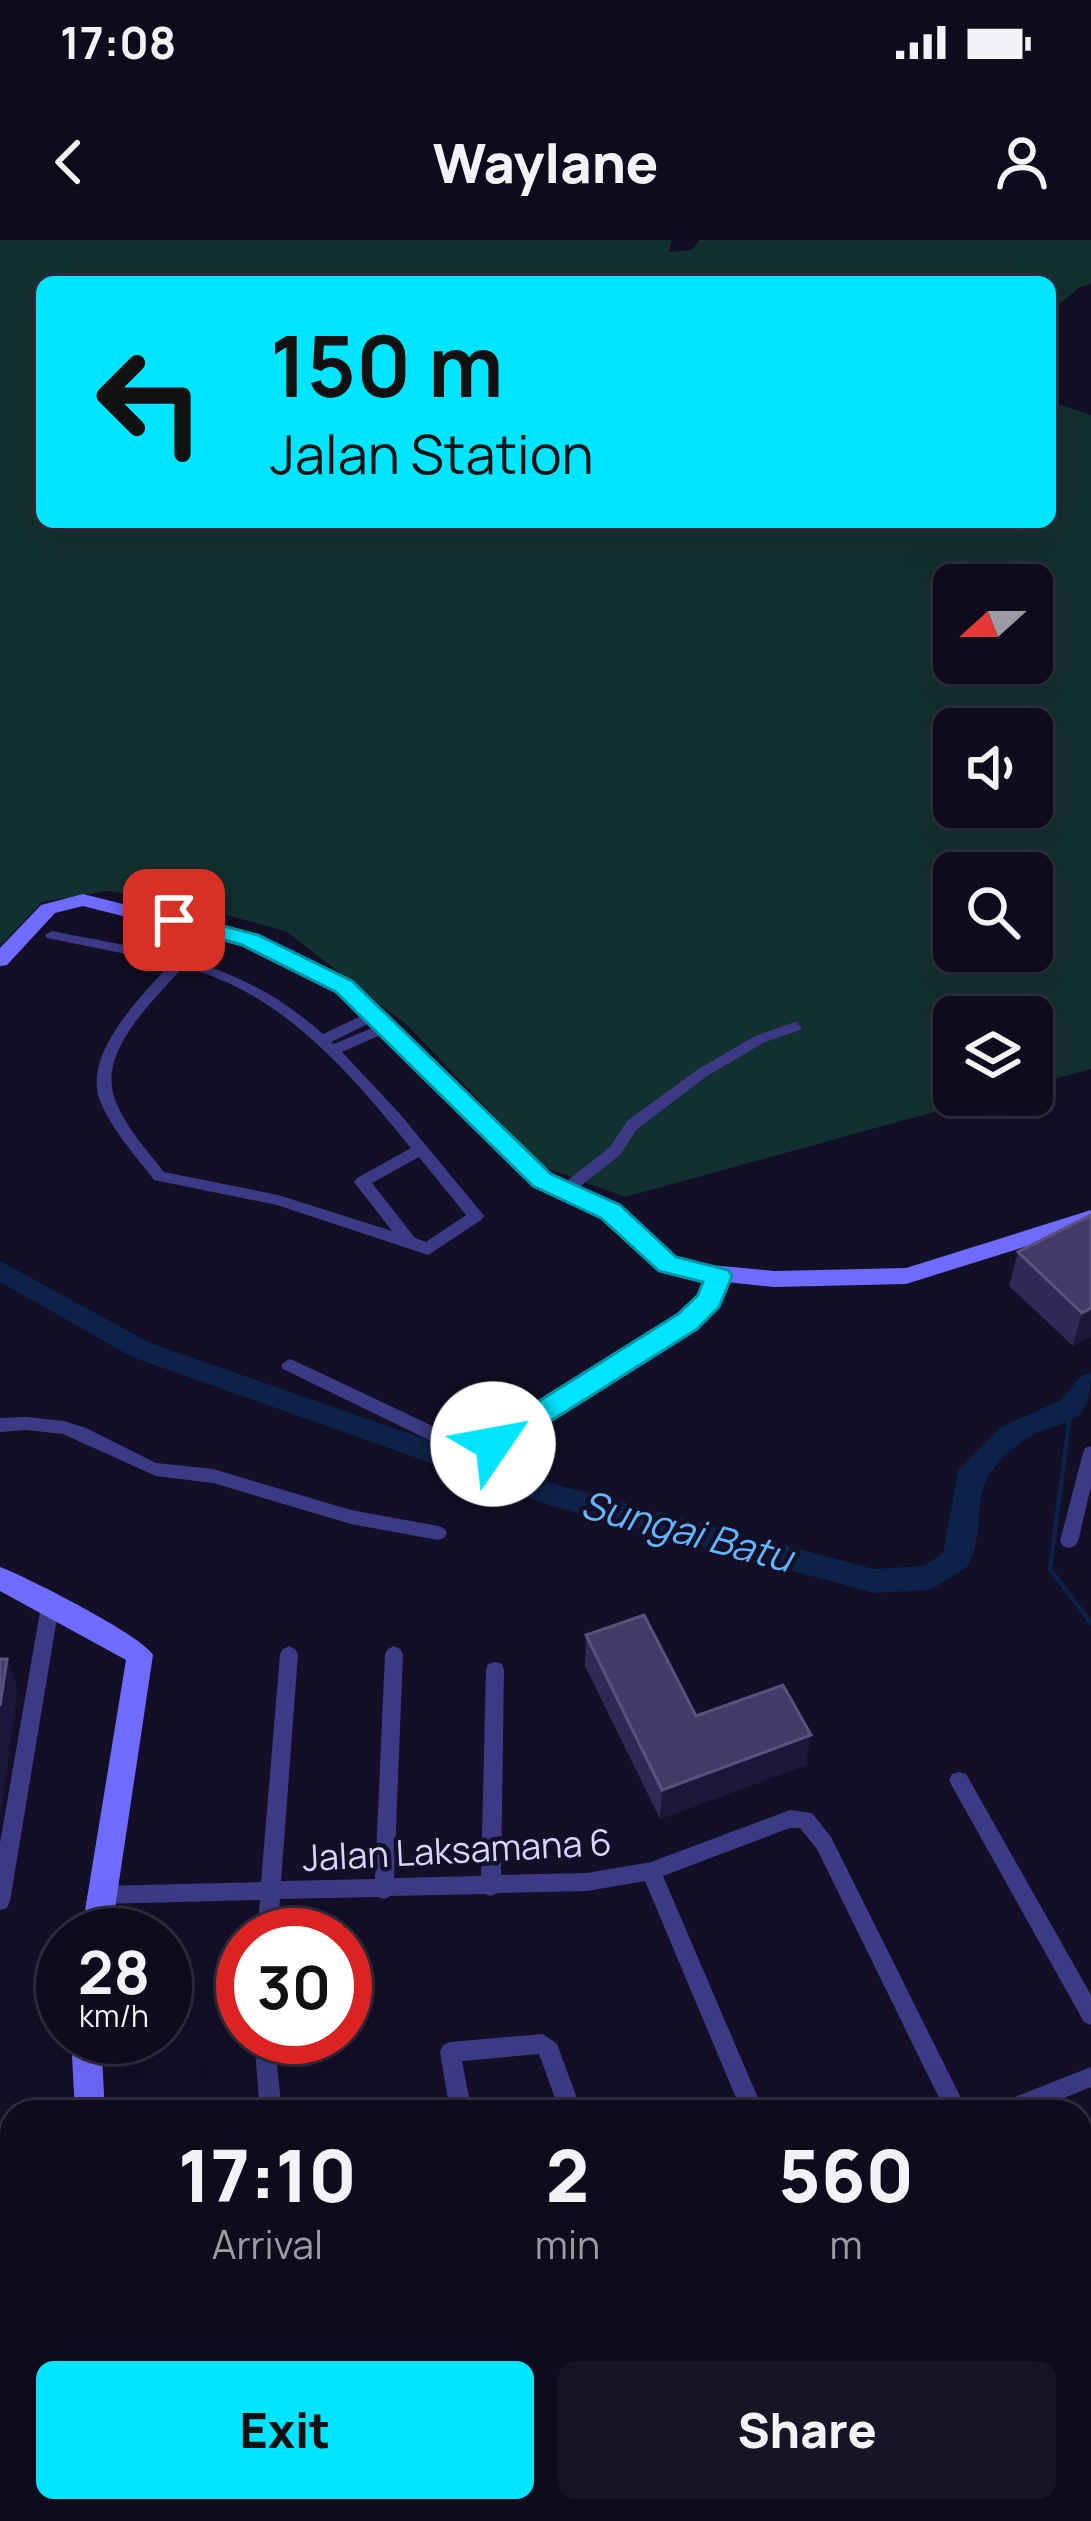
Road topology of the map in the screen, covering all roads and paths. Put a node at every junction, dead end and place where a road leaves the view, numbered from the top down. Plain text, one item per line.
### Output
1 (52, 935) dead end
2 (0, 959) edge
3 (178, 964) junction
4 (383, 1020) junction
5 (795, 1027) dead end
6 (327, 1046) junction
7 (418, 1150) junction
8 (563, 1192) junction
9 (1091, 1218) edge
10 (409, 1242) junction
11 (718, 1276) junction
12 (289, 1365) dead end
13 (0, 1425) edge
14 (1091, 1453) edge
15 (438, 1533) dead end
16 (1069, 1541) dead end
17 (0, 1578) edge
18 (50, 1606) junction
19 (289, 1654) dead end
20 (394, 1654) dead end
21 (495, 1670) dead end
22 (959, 1780) dead end
23 (651, 1871) junction
24 (491, 1887) junction
25 (384, 1890) junction
26 (270, 1891) junction
27 (101, 1895) junction
28 (0, 1901) edge
29 (99, 1908) edge
30 (269, 1908) edge
31 (1091, 2015) edge
32 (88, 2064) edge
33 (267, 2064) edge
34 (1091, 2078) edge
35 (90, 2100) edge
36 (270, 2100) edge
37 (459, 2100) edge
38 (567, 2100) edge
39 (748, 2100) edge
40 (951, 2100) edge
41 (1033, 2100) edge

1 - 3 street
2 - 4 street
3 - 6 street
3 - 10 street
4 - 6 street
4 - 8 street
5 - 8 street
6 - 7 street
7 - 10 street
7 - 10 street
8 - 11 street
9 - 11 street
11 - 12 street
13 - 15 street
14 - 16 street
17 - 18 street
18 - 27 street
18 - 28 street
19 - 26 street
20 - 25 street
21 - 24 street
22 - 31 street
23 - 24 street, Jalan Laksamana 6
23 - 39 street
23 - 40 street, Jalan Laksamana 6
24 - 25 street, Jalan Laksamana 6
25 - 26 street, Jalan Laksamana 6
26 - 27 street, Jalan Laksamana 6
26 - 30 street
27 - 29 street
32 - 35 street
33 - 36 street
34 - 41 street
37 - 38 street

